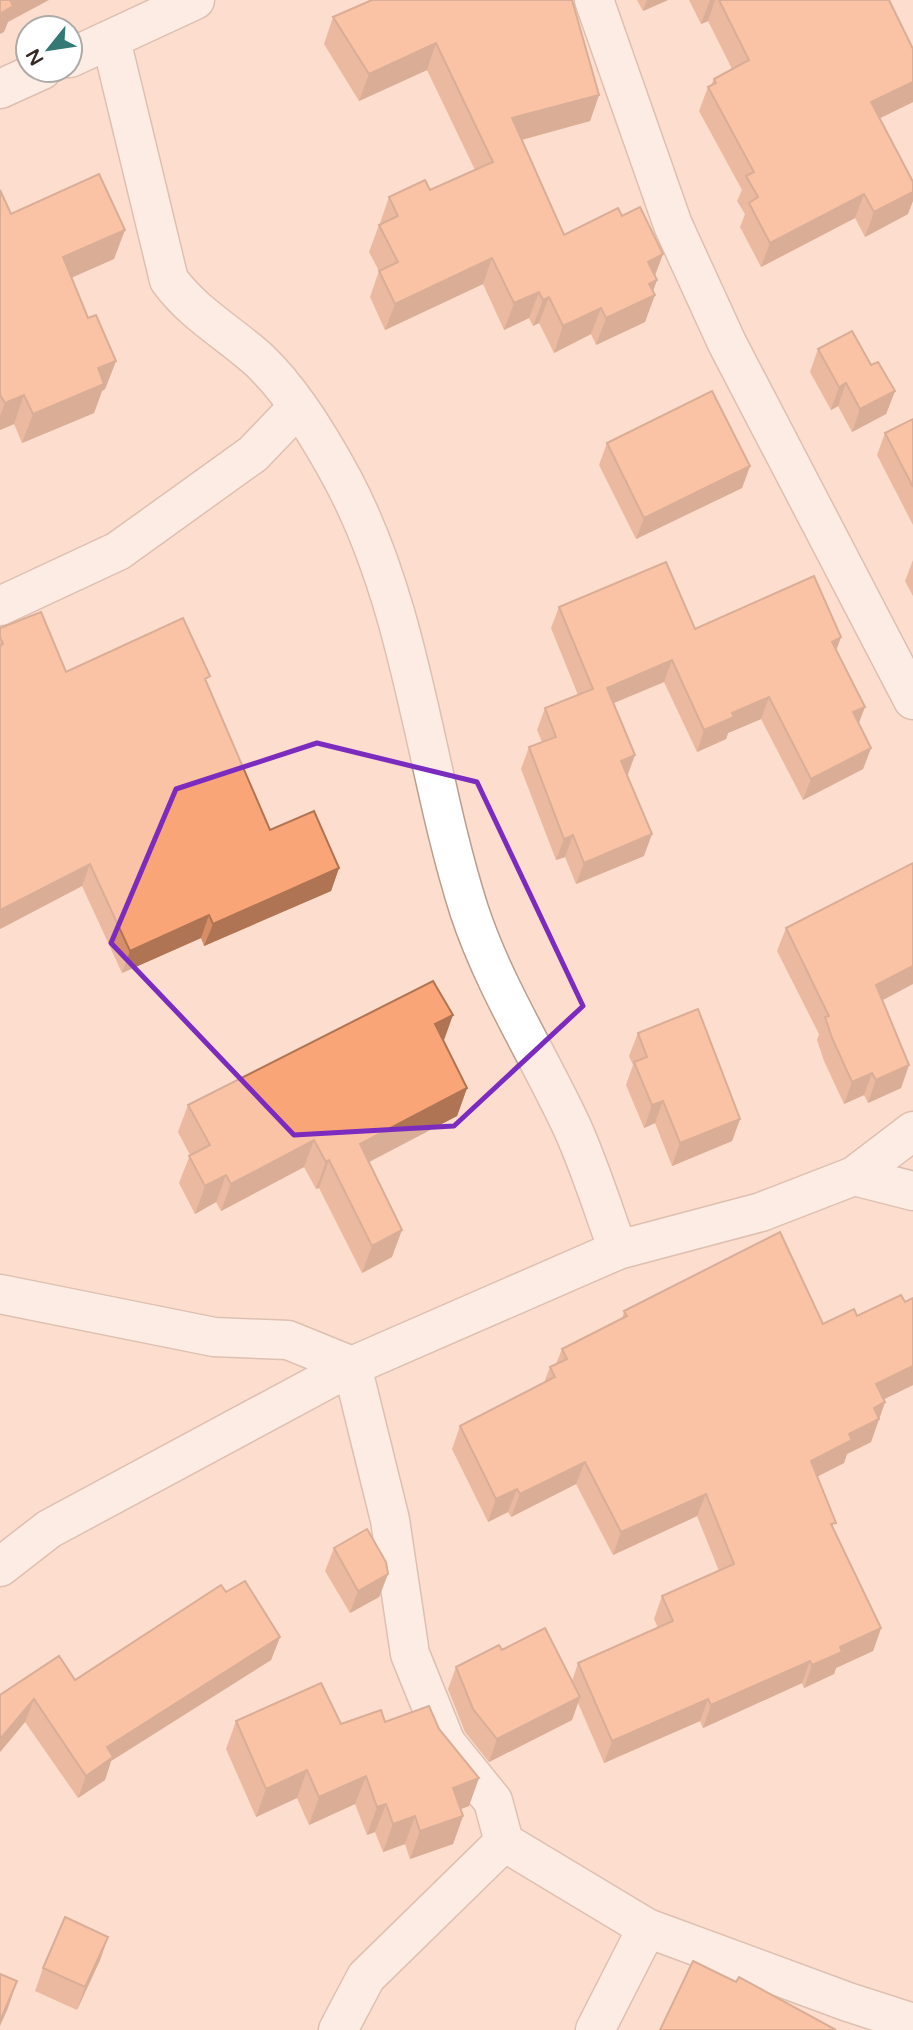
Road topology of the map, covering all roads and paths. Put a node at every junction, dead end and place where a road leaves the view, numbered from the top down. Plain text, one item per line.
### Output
1 (594, 0) edge
2 (185, 2) edge
3 (111, 40) junction
4 (84, 52) edge
5 (298, 407) junction
6 (0, 606) edge
7 (913, 701) edge
8 (913, 1131) edge
9 (854, 1176) junction
10 (913, 1191) edge
11 (618, 1250) junction
12 (0, 1294) edge
13 (352, 1366) junction
14 (0, 1567) edge
15 (504, 1842) junction
16 (647, 1928) junction
17 (913, 2023) edge
18 (338, 2030) edge
19 (596, 2030) edge

1 - 7 street
2 - 3 street
3 - 4 street
3 - 5 street
5 - 6 street
5 - 11 street
8 - 9 street
9 - 10 street
9 - 11 street
11 - 13 street
12 - 13 street
13 - 14 street
13 - 15 street
15 - 16 street
15 - 18 street
16 - 17 street
16 - 19 street

